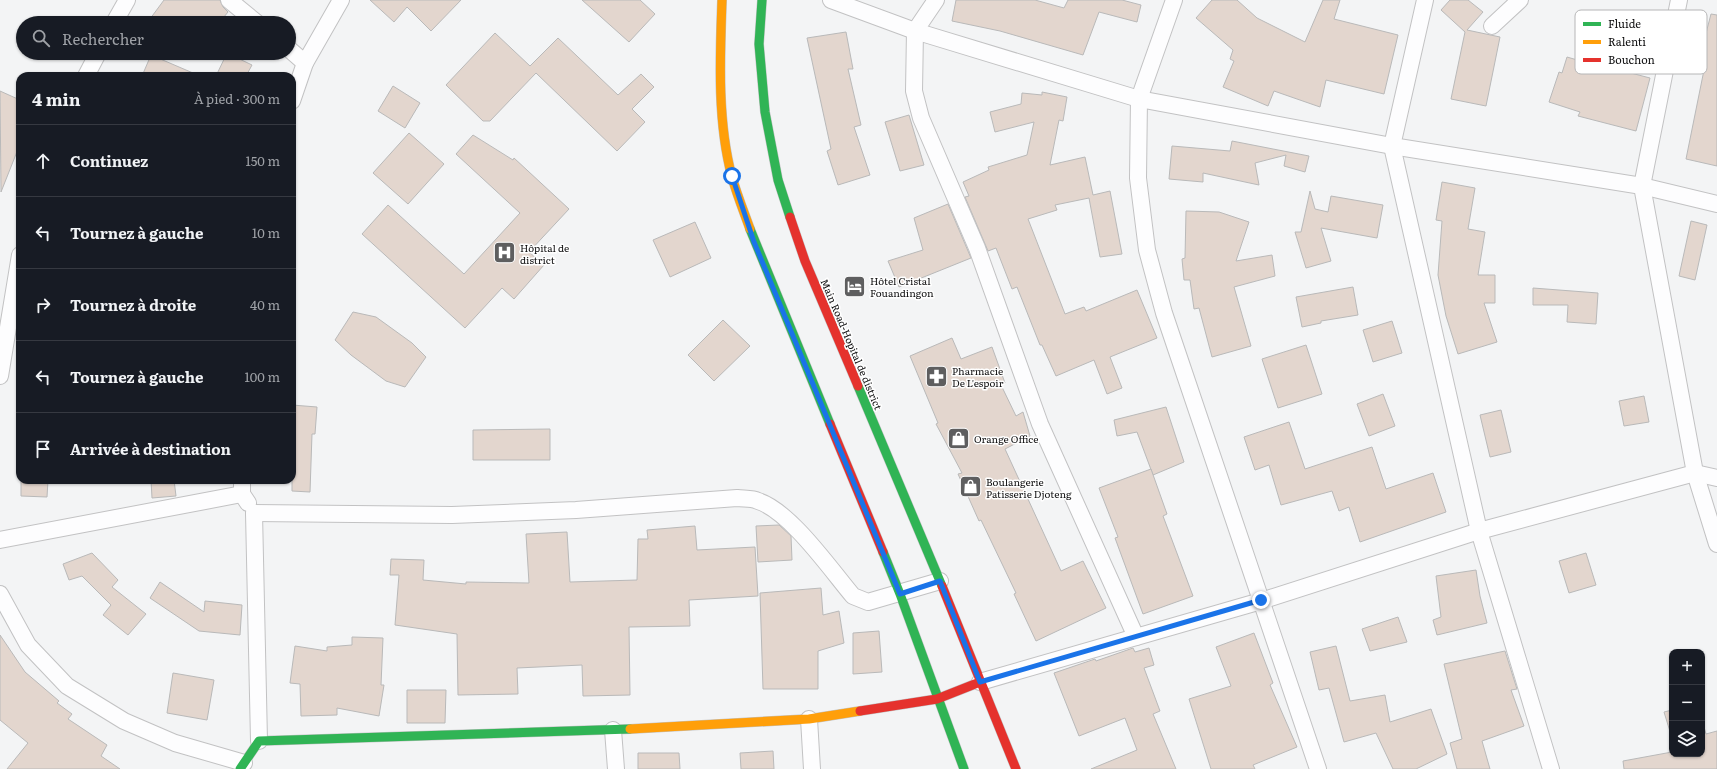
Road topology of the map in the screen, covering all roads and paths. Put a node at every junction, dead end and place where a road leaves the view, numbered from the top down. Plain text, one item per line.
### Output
1 (127, 0) edge
2 (229, 0) edge
3 (341, 0) edge
4 (722, 0) edge
5 (762, 0) edge
6 (831, 0) edge
7 (936, 0) edge
8 (1174, 0) edge
9 (1425, 0) edge
10 (1520, 0) edge
11 (1679, 0) edge
12 (1677, 10) edge
13 (118, 16) edge
14 (248, 16) edge
15 (1492, 26) dead end
16 (914, 31) junction
17 (296, 55) edge
18 (94, 60) edge
19 (305, 63) junction
20 (88, 72) edge
21 (1664, 74) edge
22 (296, 89) edge
23 (1139, 100) junction
24 (1392, 146) junction
25 (1642, 186) junction
26 (1717, 204) edge
27 (16, 279) edge
28 (0, 376) edge
29 (1694, 473) junction
30 (1717, 478) edge
31 (242, 487) edge
32 (254, 513) junction
33 (1479, 531) junction
34 (0, 540) edge
35 (1717, 544) edge
36 (940, 581) junction
37 (0, 594) edge
38 (900, 594) junction
39 (1261, 600) junction
40 (1136, 637) junction
41 (980, 682) junction
42 (937, 699) junction
43 (809, 719) junction
44 (613, 730) junction
45 (260, 741) junction
46 (242, 766) edge
47 (616, 769) edge
48 (812, 769) edge
49 (964, 769) edge
50 (1016, 769) edge
51 (1318, 769) edge
52 (1551, 769) edge

1 - 13 street
2 - 14 street
3 - 19 street
4 - 38 main road
5 - 36 main road, Main Road-Hopital de district
6 - 16 street
7 - 16 street
8 - 23 street
9 - 24 street
10 - 15 street
11 - 12 street
16 - 23 street
16 - 40 street
17 - 19 street
18 - 20 street
19 - 22 street
21 - 25 street
23 - 24 street
23 - 39 street
24 - 25 street
24 - 33 street
25 - 26 street
25 - 29 street
27 - 28 street
29 - 30 street
29 - 33 street
29 - 35 street
31 - 32 street
31 - 34 street
32 - 38 street
32 - 45 street
33 - 39 street
33 - 52 street
36 - 38 street
36 - 41 main road, Main Road-Hopital de district
37 - 46 street
38 - 42 main road
39 - 40 street
39 - 51 street
40 - 41 street
41 - 42 main road
41 - 50 main road, Main Road-Hopital de district
42 - 43 main road
42 - 49 main road
43 - 44 main road
43 - 48 street
44 - 45 main road
44 - 47 street
45 - 46 main road

